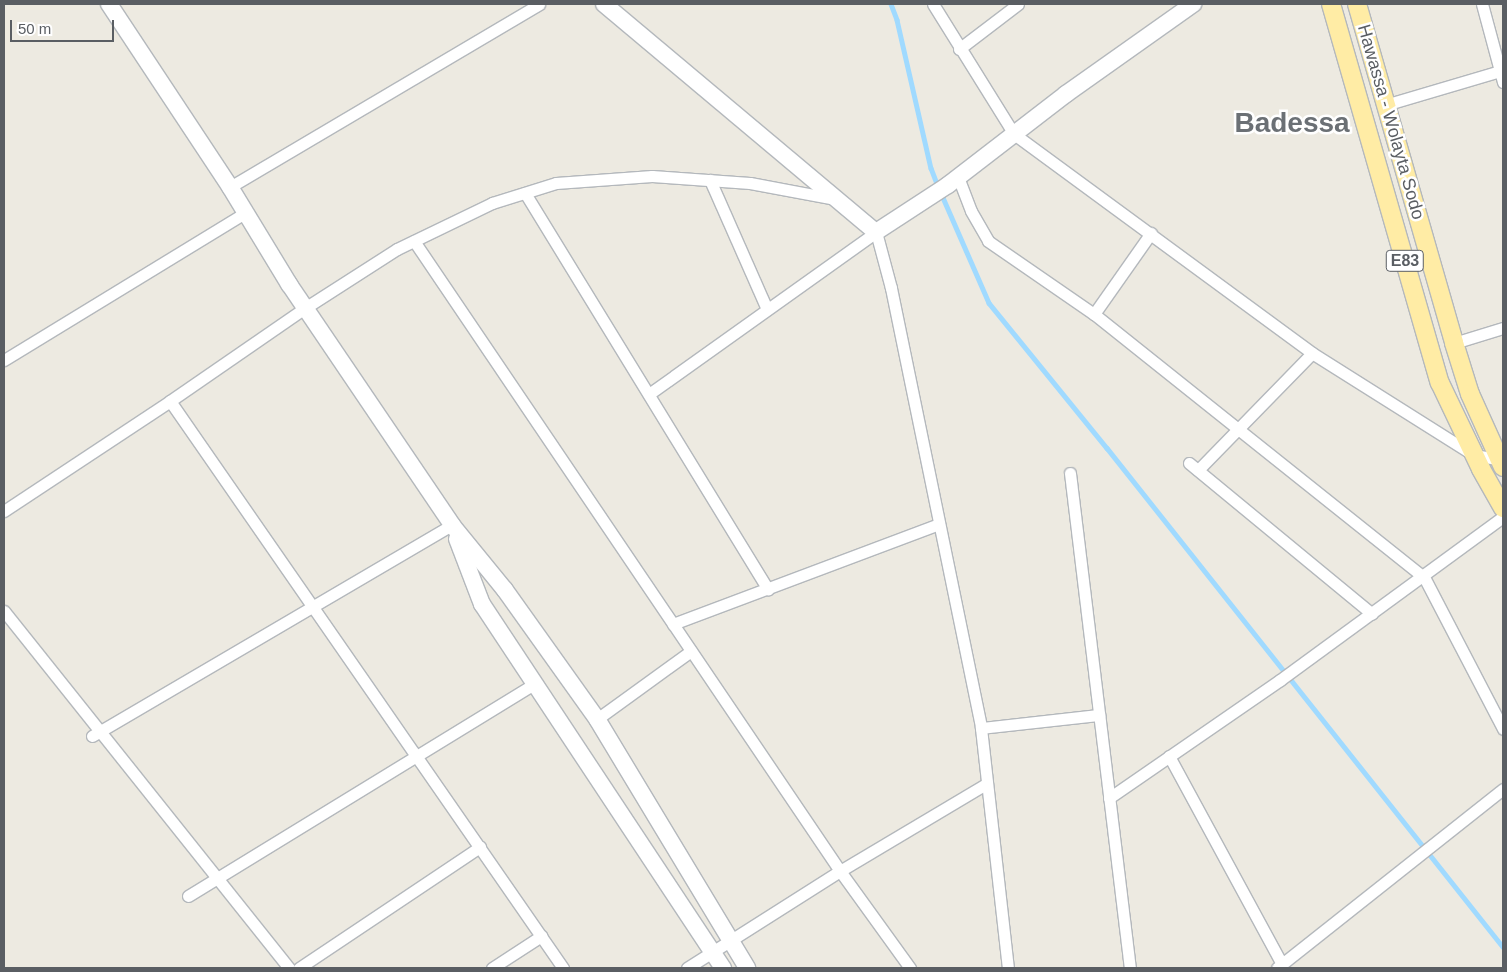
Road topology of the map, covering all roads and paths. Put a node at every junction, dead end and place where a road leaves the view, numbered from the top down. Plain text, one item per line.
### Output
1 (109, 4) edge
2 (539, 4) edge
3 (604, 4) edge
4 (933, 4) edge
5 (1018, 4) edge
6 (1193, 4) edge
7 (1331, 4) edge
8 (1357, 4) edge
9 (1482, 4) edge
10 (959, 48) junction
11 (1502, 76) edge
12 (1385, 105) junction
13 (1014, 134) junction
14 (710, 180) junction
15 (953, 181) junction
16 (230, 187) junction
17 (525, 193) junction
18 (839, 200) junction
19 (246, 212) junction
20 (876, 232) junction
21 (1151, 233) junction
22 (414, 241) junction
23 (305, 308) junction
24 (768, 310) junction
25 (1094, 314) junction
26 (1503, 328) edge
27 (1454, 343) junction
28 (1312, 353) junction
29 (4, 360) edge
30 (649, 394) junction
31 (170, 401) junction
32 (1238, 428) junction
33 (1474, 455) junction
34 (1502, 463) edge
35 (1070, 473) dead end
36 (1503, 508) edge
37 (4, 511) edge
38 (1503, 517) edge
39 (939, 524) junction
40 (452, 525) junction
41 (1424, 577) junction
42 (768, 588) junction
43 (313, 606) junction
44 (4, 611) edge
45 (1372, 614) junction
46 (673, 624) junction
47 (691, 650) junction
48 (535, 683) junction
49 (1099, 714) junction
50 (597, 719) junction
51 (981, 728) junction
52 (1503, 729) edge
53 (96, 734) junction
54 (416, 756) junction
55 (1169, 756) junction
56 (986, 784) junction
57 (1503, 789) edge
58 (1109, 798) junction
59 (480, 847) junction
60 (840, 871) junction
61 (217, 878) junction
62 (188, 896) dead end
63 (540, 936) junction
64 (728, 940) junction
65 (712, 951) junction
66 (1280, 966) edge
67 (289, 968) edge
68 (299, 968) edge
69 (492, 968) edge
70 (563, 968) edge
71 (687, 968) edge
72 (723, 968) edge
73 (747, 968) edge
74 (910, 968) edge
75 (1008, 968) edge
76 (1130, 968) edge

1 - 16 street
2 - 16 street
3 - 18 street
4 - 10 street
5 - 10 street
6 - 13 street
7 - 33 main road, Hawassa - Wolayta Sodo / E83
8 - 12 main road, Hawassa - Wolayta Sodo / E83
9 - 11 street
10 - 13 street
11 - 12 street
12 - 27 main road, Hawassa - Wolayta Sodo / E83
13 - 15 street
13 - 21 street
14 - 17 street
14 - 18 street
14 - 24 street
15 - 20 street
15 - 25 street
16 - 19 street
17 - 22 street
17 - 30 street
18 - 20 street
19 - 23 street
19 - 29 street
20 - 24 street
20 - 39 street
21 - 25 street
21 - 28 street
22 - 23 street
22 - 46 street
23 - 31 street
23 - 40 street
24 - 30 street
25 - 32 street
26 - 27 street
27 - 34 main road, Hawassa - Wolayta Sodo / E83
28 - 32 street
28 - 33 street
30 - 42 street
31 - 37 street
31 - 43 street
32 - 41 street
32 - 45 street
33 - 34 street
33 - 36 main road, Hawassa - Wolayta Sodo / E83
35 - 49 street
38 - 41 street
39 - 42 street
39 - 51 street
40 - 43 street
40 - 48 street
40 - 50 street
41 - 45 street
41 - 52 street
42 - 46 street
43 - 53 street
43 - 54 street
44 - 53 street
45 - 55 street
46 - 47 street
47 - 50 street
47 - 60 street
48 - 54 street
48 - 65 street
49 - 51 street
49 - 58 street
50 - 64 street
51 - 56 street
53 - 61 street
54 - 59 street
54 - 61 street
55 - 58 street
55 - 66 street
56 - 60 street
56 - 75 street
57 - 66 street
58 - 76 street
59 - 63 street
59 - 68 street
60 - 64 street
60 - 74 street
61 - 62 street
61 - 67 street
63 - 69 street
63 - 70 street
64 - 65 street
64 - 73 street
65 - 71 street
65 - 72 street

